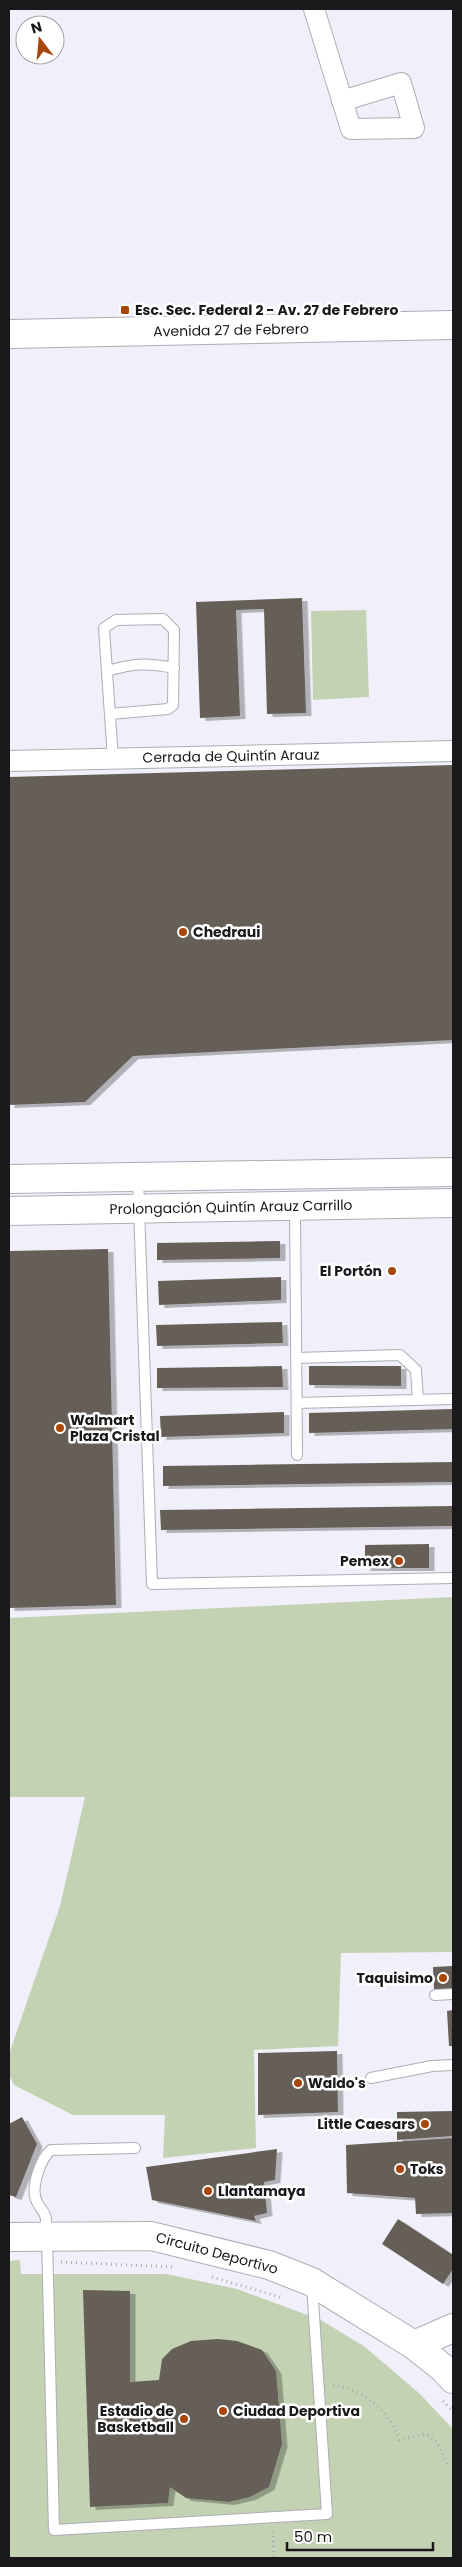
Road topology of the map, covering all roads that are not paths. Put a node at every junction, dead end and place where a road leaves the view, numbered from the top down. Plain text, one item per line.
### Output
1 (314, 9) edge
2 (342, 101) dead end
3 (453, 325) edge
4 (9, 334) edge
5 (174, 668) junction
6 (107, 671) junction
7 (110, 714) junction
8 (453, 751) edge
9 (113, 759) junction
10 (9, 761) edge
11 (453, 1172) edge
12 (368, 1174) junction
13 (138, 1177) junction
14 (9, 1179) edge
15 (453, 1204) edge
16 (369, 1205) junction
17 (296, 1207) junction
18 (140, 1209) junction
19 (9, 1211) edge
20 (296, 1358) junction
21 (453, 1399) edge
22 (418, 1400) junction
23 (297, 1403) junction
24 (297, 1455) dead end
25 (453, 1578) edge
26 (453, 1994) edge
27 (435, 1995) dead end
28 (453, 2065) edge
29 (371, 2078) dead end
30 (135, 2148) dead end
31 (9, 2237) edge
32 (45, 2245) junction
33 (312, 2282) junction
34 (453, 2328) edge
35 (414, 2345) junction
36 (447, 2388) edge

1 - 2 street
3 - 4 street, Avenida 27 de Febrero
5 - 6 lane
5 - 6 lane
5 - 7 lane
6 - 7 lane
7 - 9 lane
8 - 9 street, Cerrada de Quintín Arauz
9 - 10 street, Cerrada de Quintín Arauz
11 - 12 street
12 - 13 street
12 - 16 street
13 - 14 street
13 - 18 lane
15 - 16 street, Prolongación Quintín Arauz Carrillo
16 - 17 street, Prolongación Quintín Arauz Carrillo
17 - 18 street, Prolongación Quintín Arauz Carrillo
17 - 20 lane
18 - 19 street, Prolongación Quintín Arauz Carrillo
18 - 25 lane
20 - 22 lane
20 - 23 lane
21 - 22 lane
22 - 23 lane
23 - 24 lane
26 - 27 lane
28 - 29 lane
30 - 32 lane
31 - 32 street, Circuito Deportivo
32 - 33 street, Circuito Deportivo
32 - 33 lane
33 - 35 street, Circuito Deportivo
34 - 35 street
35 - 36 street, Circuito Deportivo

